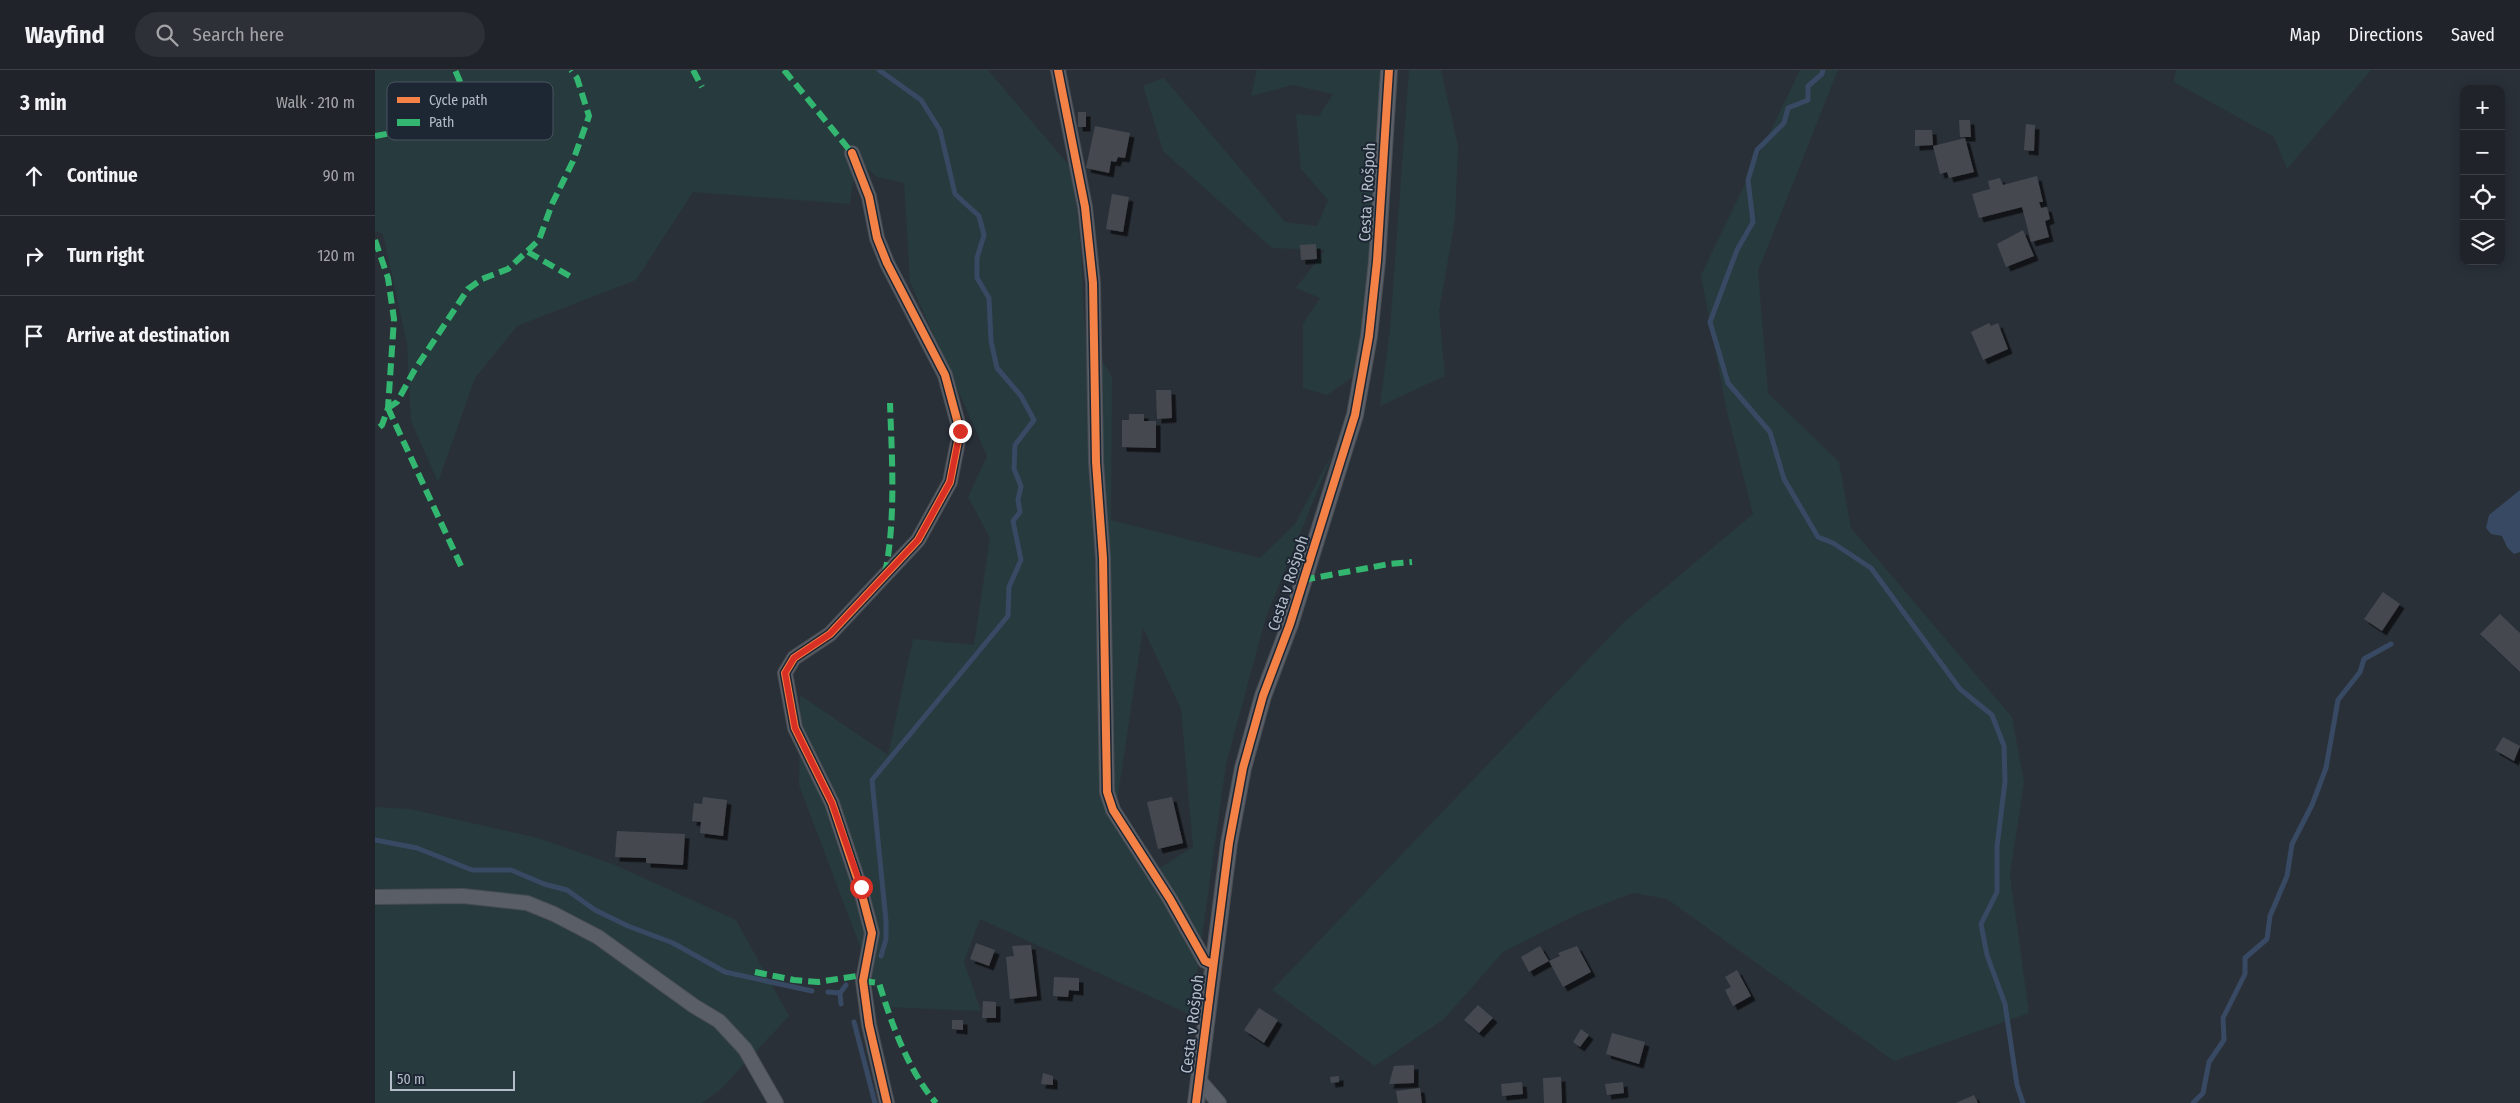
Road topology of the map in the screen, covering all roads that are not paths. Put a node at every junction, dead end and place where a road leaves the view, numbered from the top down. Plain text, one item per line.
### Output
1 (1058, 70) edge
2 (1389, 70) edge
3 (852, 153) dead end
4 (375, 897) edge
5 (1212, 964) junction
6 (1199, 1080) junction
7 (775, 1103) edge
8 (887, 1103) edge
9 (1196, 1103) edge
10 (1219, 1103) edge

1 - 5 street
2 - 5 street, Cesta v Rošpoh
3 - 8 street
4 - 7 street
5 - 6 street, Cesta v Rošpoh
6 - 9 street, Cesta v Rošpoh
6 - 10 street

